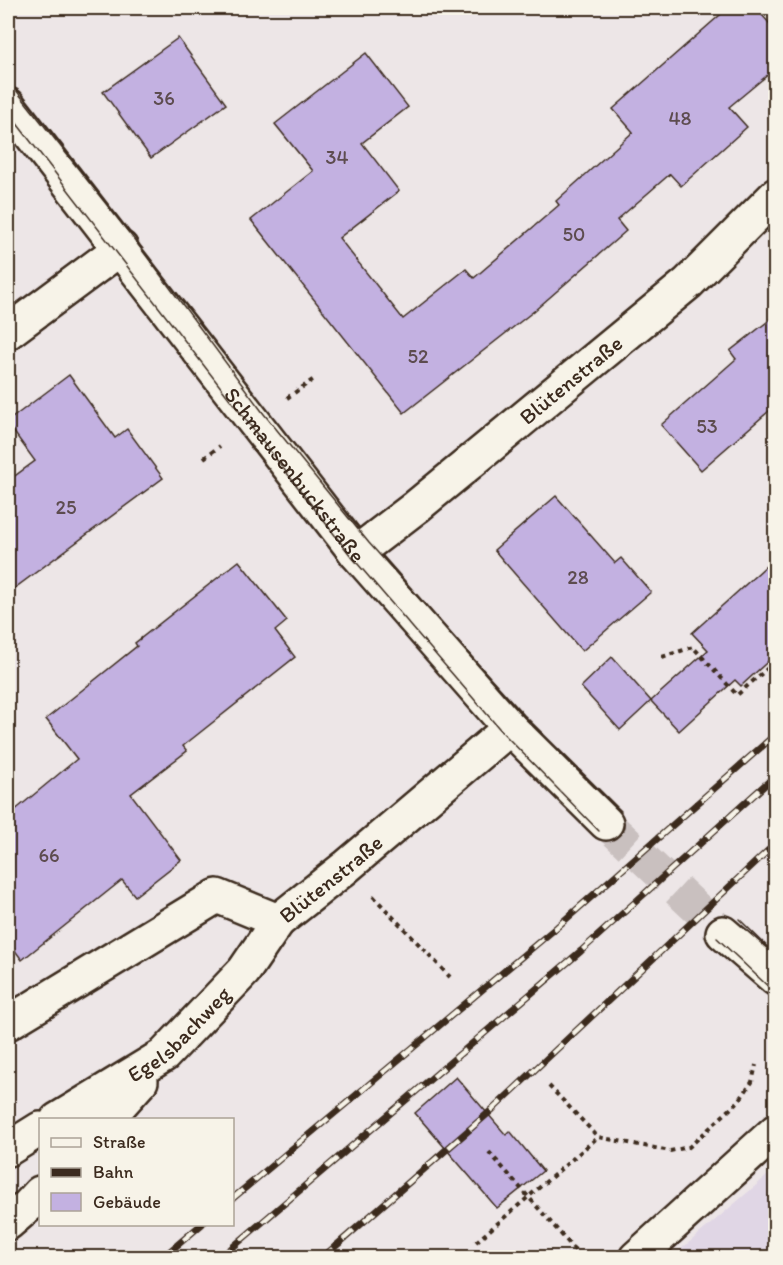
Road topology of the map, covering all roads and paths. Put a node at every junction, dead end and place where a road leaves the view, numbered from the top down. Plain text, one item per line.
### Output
1 (8, 105) edge
2 (776, 195) edge
3 (121, 248) junction
4 (8, 332) edge
5 (356, 553) junction
6 (662, 657) dead end
7 (776, 661) edge
8 (510, 728) junction
9 (606, 823) tunnel mouth
10 (372, 895) dead end
11 (278, 921) junction
12 (723, 933) tunnel mouth
13 (450, 977) dead end
14 (776, 979) edge
15 (8, 1023) edge
16 (164, 1055) junction
17 (756, 1065) dead end
18 (549, 1086) dead end
19 (59, 1118) edge
20 (107, 1118) edge
21 (39, 1130) edge
22 (776, 1131) edge
23 (598, 1137) junction
24 (8, 1149) edge
25 (489, 1152) dead end
26 (39, 1194) edge
27 (528, 1198) junction
28 (8, 1223) edge
29 (476, 1242) dead end
30 (582, 1257) edge
31 (636, 1257) edge

1 - 3 street, Schmausenbuckstraße
2 - 5 street, Blütenstraße
3 - 4 street
3 - 5 street, Schmausenbuckstraße
5 - 8 street, Schmausenbuckstraße
6 - 7 path
8 - 9 street, Schmausenbuckstraße
8 - 11 street, Blütenstraße
10 - 13 path
11 - 15 street, Blütenstraße
11 - 16 street, Egelsbachweg
12 - 14 street
16 - 19 street, Egelsbachweg
16 - 20 street
17 - 23 path
18 - 23 path
21 - 24 street
22 - 31 street
23 - 27 path
25 - 27 path
26 - 28 street
27 - 29 path
27 - 30 path

